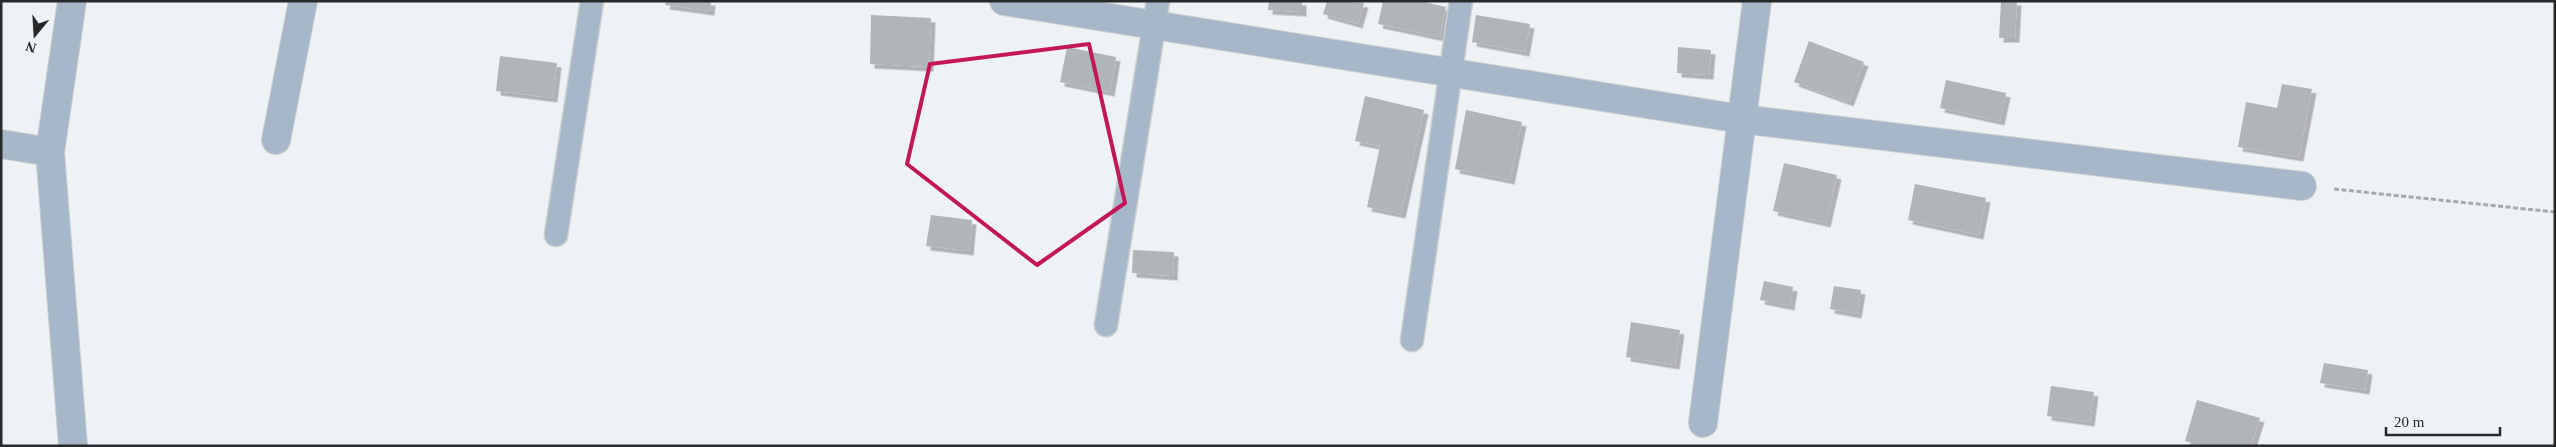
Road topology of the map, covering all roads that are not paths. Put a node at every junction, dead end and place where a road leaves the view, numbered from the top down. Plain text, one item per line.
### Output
1 (72, 1) edge
2 (303, 1) edge
3 (592, 1) edge
4 (1004, 1) edge
5 (1461, 1) edge
6 (1756, 1) edge
7 (1156, 13) edge
8 (1451, 73) junction
9 (1742, 120) junction
10 (276, 140) dead end
11 (1, 144) edge
12 (50, 152) junction
13 (2302, 186) road end
14 (556, 234) dead end
15 (1106, 325) dead end
16 (1412, 340) dead end
17 (1703, 423) dead end
18 (73, 446) edge

1 - 12 street
2 - 10 street
3 - 14 lane
4 - 7 street
5 - 8 lane
6 - 9 street
7 - 8 street
7 - 15 lane
8 - 9 street
8 - 16 lane
9 - 13 street
9 - 17 street
11 - 12 street
12 - 18 street

